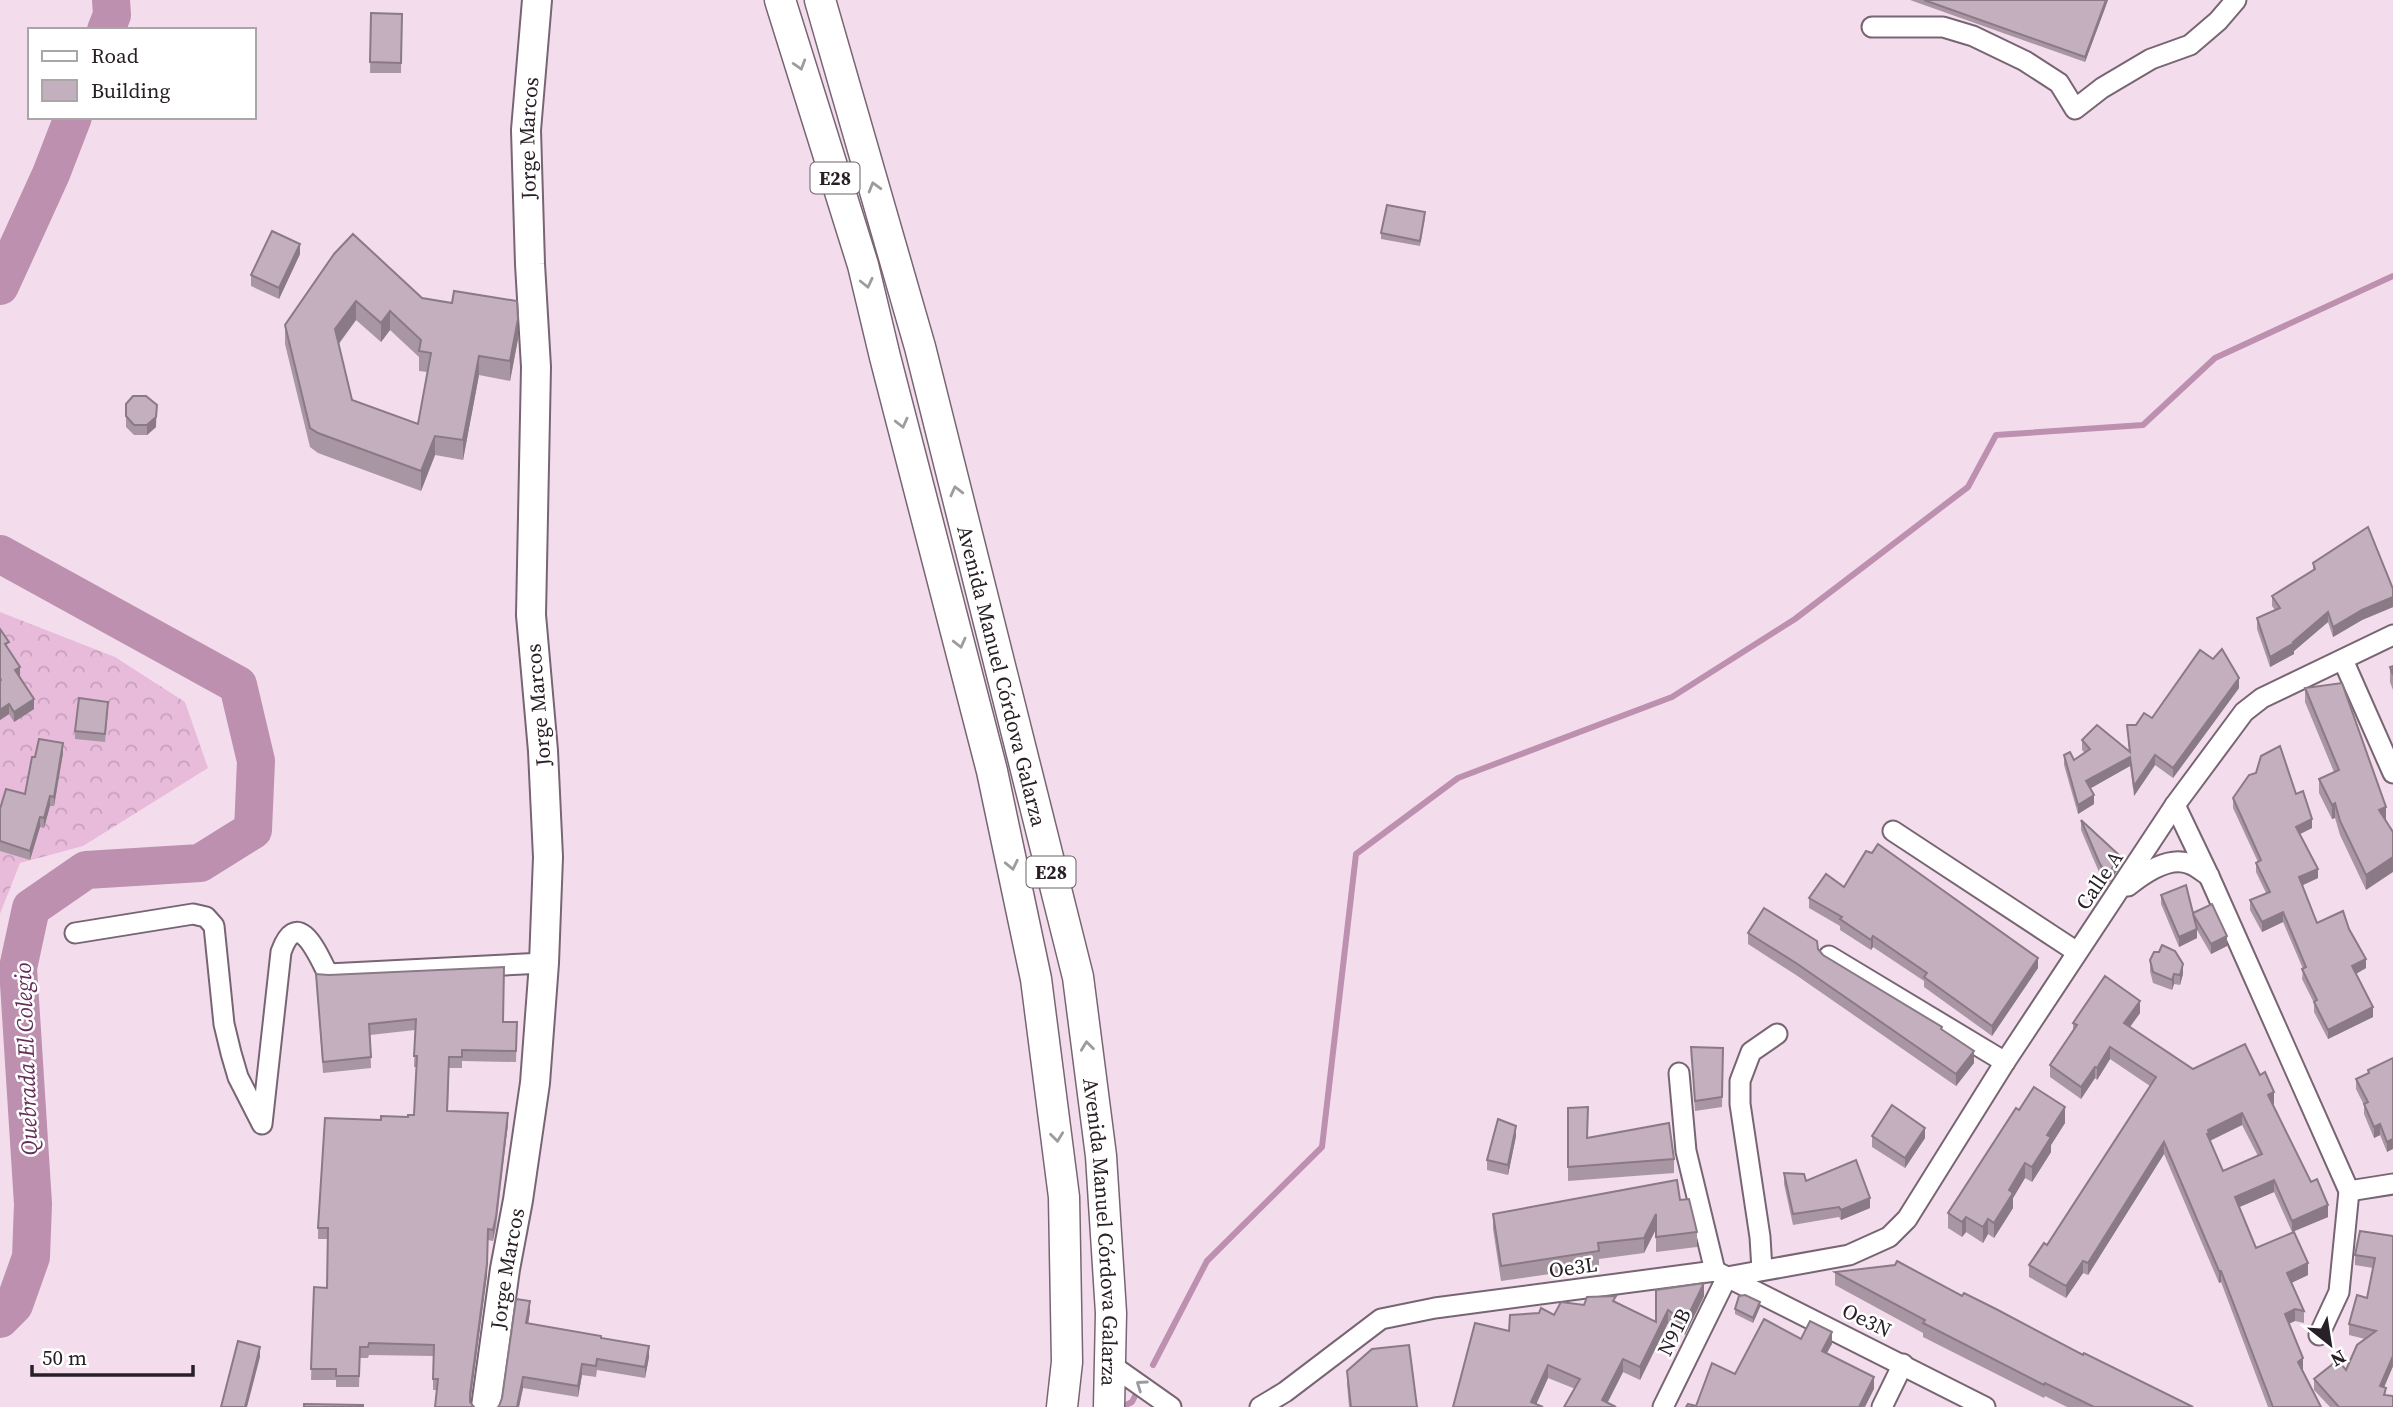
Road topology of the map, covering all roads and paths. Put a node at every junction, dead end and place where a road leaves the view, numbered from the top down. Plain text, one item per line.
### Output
1 (537, 0) edge
2 (780, 0) edge
3 (820, 0) edge
4 (2236, 0) edge
5 (1872, 27) dead end
6 (920, 347) junction
7 (885, 357) junction
8 (2393, 635) edge
9 (2343, 660) junction
10 (2393, 773) edge
11 (2175, 806) junction
12 (1893, 831) dead end
13 (2209, 876) junction
14 (2117, 896) junction
15 (75, 933) dead end
16 (2077, 952) junction
17 (1829, 956) edge
18 (544, 963) junction
19 (1777, 1034) dead end
20 (2005, 1062) junction
21 (1679, 1073) dead end
22 (2393, 1184) edge
23 (2349, 1191) junction
24 (1907, 1219) joint
25 (1762, 1270) junction
26 (1721, 1274) junction
27 (2319, 1335) dead end
28 (1110, 1364) junction
29 (1903, 1364) junction
30 (486, 1407) edge
31 (1062, 1407) edge
32 (1109, 1407) edge
33 (1171, 1407) edge
34 (1260, 1407) edge
35 (1663, 1407) edge
36 (1882, 1407) edge
37 (1985, 1407) edge

1 - 18 main road, Jorge Marcos
2 -> 7 main road, Avenida Manuel Córdova Galarza / E28
6 -> 3 main road, Avenida Manuel Córdova Galarza / E28
4 - 5 street
6 - 7 main road
28 -> 6 main road, Avenida Manuel Córdova Galarza / E28
7 -> 31 main road, Avenida Manuel Córdova Galarza / E28
8 - 9 street, Calle A
9 - 10 street
9 - 11 street, Calle A
11 - 13 street
11 - 14 street, Calle A
12 - 16 street
13 - 14 street
13 - 23 street
14 - 16 street, Calle A
15 - 18 street
16 - 20 street, Calle A
17 - 20 street
18 - 30 main road, Jorge Marcos
19 - 25 street
20 - 24 street, Calle A
21 - 26 street
22 - 23 street
23 - 27 street
24 - 25 street, Oe3L
25 - 26 street, Oe3L
26 - 29 street, Oe3N
26 - 34 street, Oe3L
26 - 35 street, N91B
28 - 32 main road, Avenida Manuel Córdova Galarza / E28
33 -> 28 street
29 - 36 street
29 - 37 street, Oe3N

